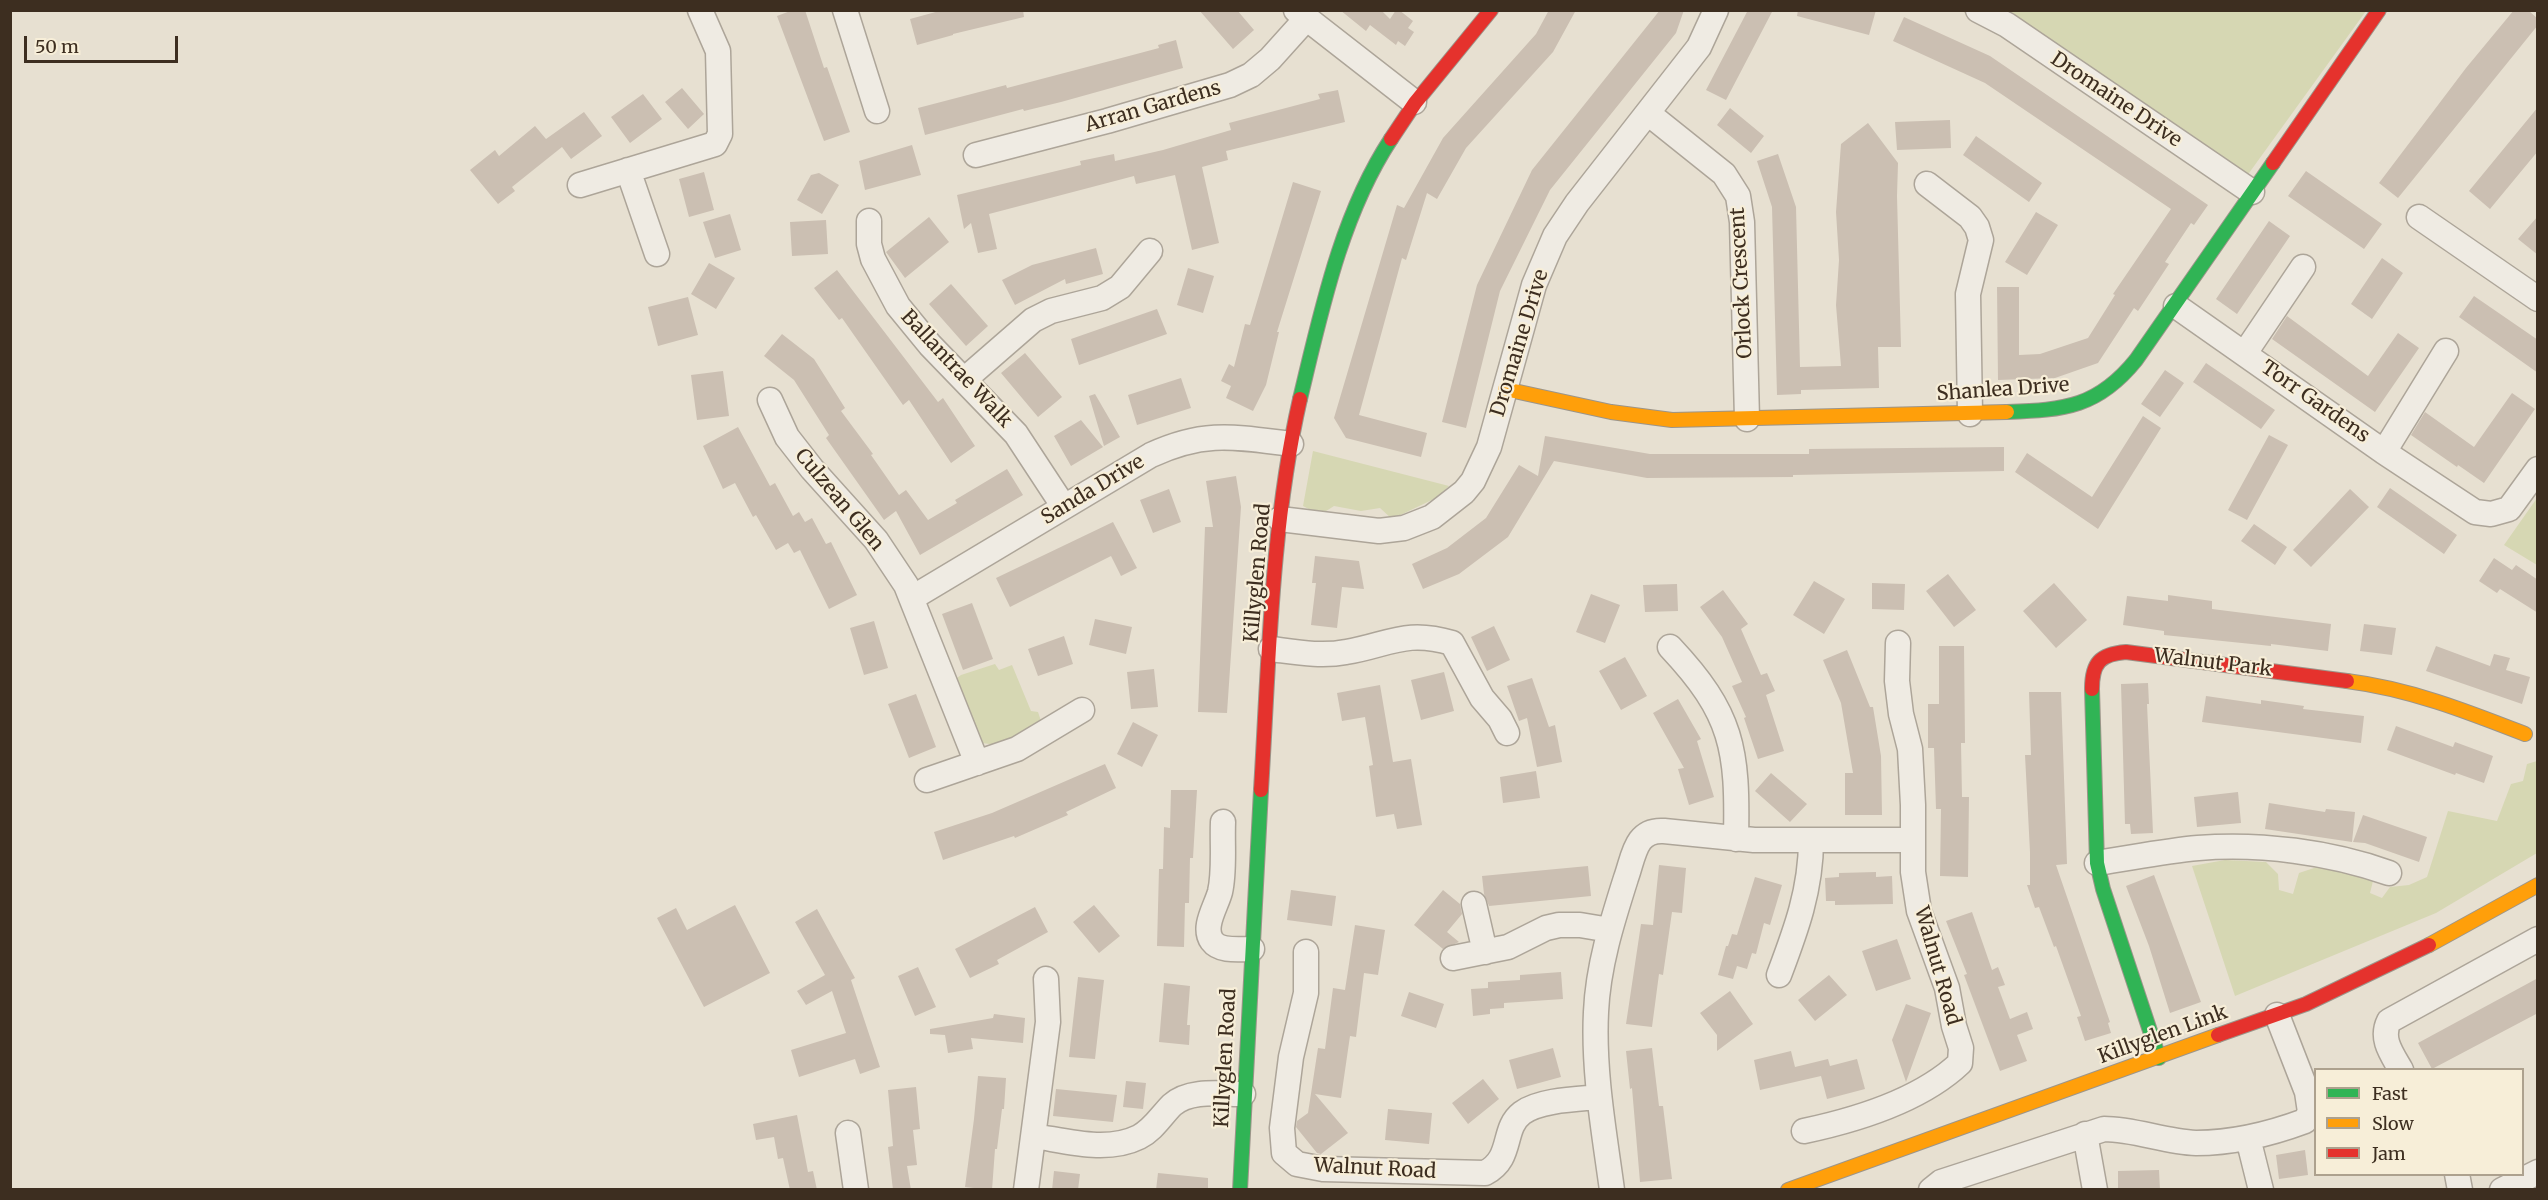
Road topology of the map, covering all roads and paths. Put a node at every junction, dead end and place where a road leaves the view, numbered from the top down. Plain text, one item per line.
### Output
1 (700, 10) edge
2 (845, 10) edge
3 (1491, 10) edge
4 (1716, 10) edge
5 (1978, 10) edge
6 (2379, 10) edge
7 (1301, 14) edge
8 (1414, 102) junction
9 (877, 111) dead end
10 (1649, 114) junction
11 (976, 155) dead end
12 (628, 170) junction
13 (1927, 184) dead end
14 (580, 185) dead end
15 (2252, 192) junction
16 (2419, 216) dead end
17 (869, 221) dead end
18 (1150, 251) dead end
19 (657, 254) dead end
20 (2303, 267) dead end
21 (2538, 299) edge
22 (2176, 306) junction
23 (2446, 351) dead end
24 (2245, 353) junction
25 (964, 380) junction
26 (1505, 389) junction
27 (770, 400) dead end
28 (1970, 414) junction
29 (1747, 419) junction
30 (1291, 444) junction
31 (2384, 452) junction
32 (2538, 469) edge
33 (1064, 507) junction
34 (1280, 519) junction
35 (912, 598) junction
36 (1898, 643) dead end
37 (1670, 647) dead end
38 (1271, 649) junction
39 (1082, 710) dead end
40 (1507, 734) dead end
41 (2525, 734) dead end
42 (977, 762) junction
43 (927, 780) dead end
44 (1223, 822) dead end
45 (1736, 839) junction
46 (1810, 840) junction
47 (1912, 840) junction
48 (2097, 863) junction
49 (2389, 873) dead end
50 (2538, 885) edge
51 (1474, 904) dead end
52 (1610, 930) junction
53 (2538, 939) edge
54 (1252, 950) junction
55 (1306, 952) dead end
56 (1485, 952) junction
57 (1454, 958) dead end
58 (1779, 975) dead end
59 (1046, 979) dead end
60 (2277, 1015) junction
61 (2159, 1058) junction
62 (2400, 1068) edge
63 (1243, 1094) junction
64 (1599, 1097) junction
65 (1804, 1131) dead end
66 (848, 1133) dead end
67 (2085, 1134) junction
68 (1034, 1136) junction
69 (2248, 1138) junction
70 (2538, 1172) edge
71 (856, 1190) edge
72 (1026, 1190) edge
73 (1240, 1190) edge
74 (1612, 1190) edge
75 (1788, 1190) edge
76 (1931, 1190) edge
77 (2095, 1190) edge
78 (2261, 1190) edge
79 (2502, 1190) edge

1 - 12 street
2 - 9 street
3 - 8 street, Killyglen Road
4 - 10 street, Dromaine Drive
5 - 15 street, Dromaine Drive
6 - 15 street, Shanlea Drive
7 - 8 street
7 - 11 street, Arran Gardens
8 - 30 street, Killyglen Road
10 - 26 street, Dromaine Drive
10 - 29 street, Orlock Crescent
12 - 14 street
12 - 19 street
13 - 28 street
15 - 22 street, Shanlea Drive
16 - 21 street
17 - 25 street, Ballantrae Walk
18 - 25 street
20 - 24 street, Torr Gardens
22 - 24 street, Torr Gardens
22 - 28 street, Shanlea Drive
23 - 31 street, Torr Gardens
24 - 31 street, Torr Gardens
25 - 33 street, Ballantrae Walk
26 - 29 street, Shanlea Drive
26 - 34 street, Dromaine Drive
27 - 35 street, Culzean Glen
28 - 29 street, Shanlea Drive
30 - 33 street, Sanda Drive
30 - 34 street, Killyglen Road
31 - 32 street, Torr Gardens
33 - 35 street, Sanda Drive
34 - 38 street, Killyglen Road
35 - 42 street, Culzean Glen
36 - 47 street, Walnut Road
37 - 45 street
38 - 40 street
38 - 54 street, Killyglen Road
39 - 42 street
41 - 48 street, Walnut Park
42 - 43 street
44 - 54 street
45 - 46 street
45 - 52 street
46 - 47 street
46 - 58 street
47 - 65 street, Walnut Road
48 - 49 street
48 - 61 street, Walnut Park
50 - 60 street, Killyglen Link
51 - 56 street
52 - 56 street
52 - 64 street
53 - 62 street
54 - 63 street, Killyglen Road
55 - 64 street, Walnut Road
56 - 57 street
59 - 68 street
60 - 61 street, Killyglen Link
60 - 69 street
61 - 75 street, Killyglen Link
63 - 68 street
63 - 73 street, Killyglen Road
64 - 74 street
66 - 71 street
67 - 69 street
67 - 76 street
67 - 77 street
68 - 72 street
69 - 78 street
70 - 79 street

